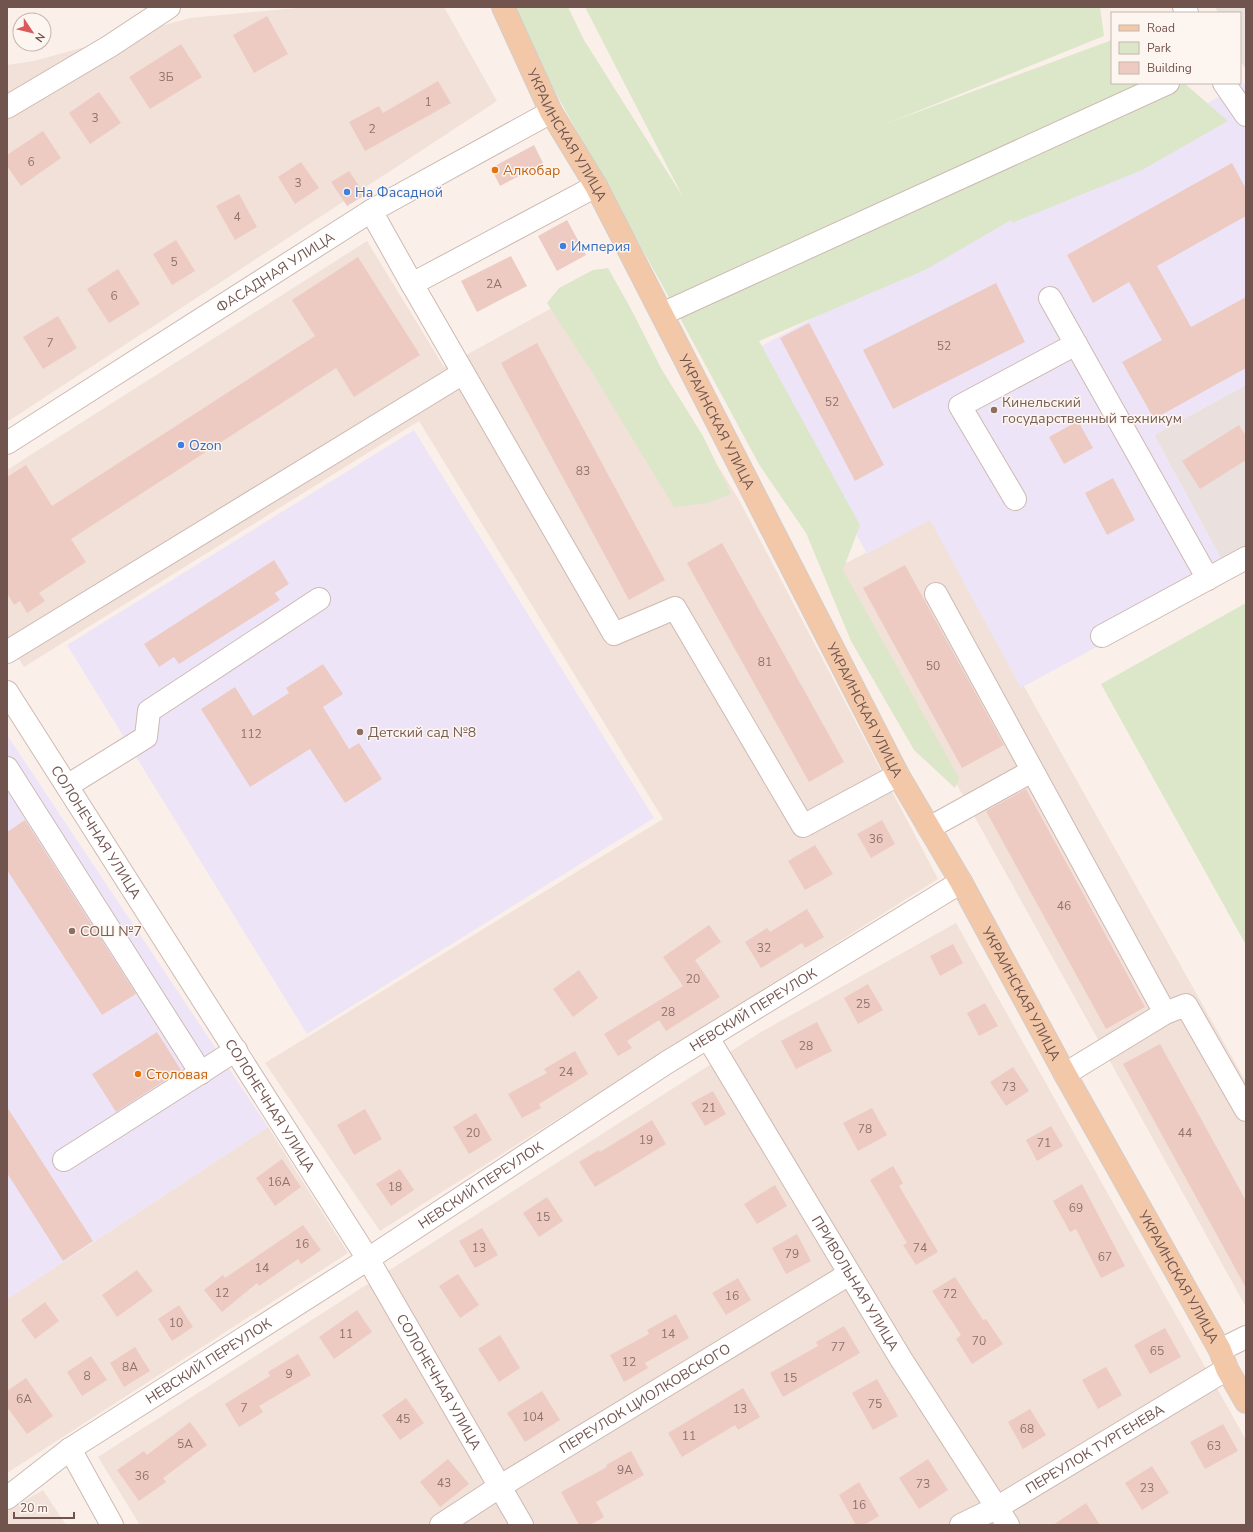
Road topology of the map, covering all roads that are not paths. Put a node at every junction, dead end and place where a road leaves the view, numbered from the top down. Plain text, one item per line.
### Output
1 (170, 7) edge
2 (503, 7) edge
3 (1166, 84) edge
4 (1225, 84) edge
5 (7, 107) edge
6 (551, 112) junction
7 (1246, 115) edge
8 (596, 186) junction
9 (371, 211) junction
10 (412, 284) junction
11 (1050, 298) dead end
12 (662, 314) junction
13 (1076, 344) junction
14 (463, 372) junction
15 (7, 443) edge
16 (1015, 499) dead end
17 (1246, 558) edge
18 (1208, 578) junction
19 (936, 594) dead end
20 (318, 599) dead end
21 (1102, 636) dead end
22 (7, 652) edge
23 (7, 692) edge
24 (7, 768) edge
25 (1032, 771) junction
26 (898, 775) junction
27 (67, 786) junction
28 (928, 828) junction
29 (961, 882) junction
30 (1165, 1013) junction
31 (708, 1038) junction
32 (236, 1050) junction
33 (201, 1073) junction
34 (1065, 1074) junction
35 (1246, 1110) edge
36 (64, 1160) dead end
37 (368, 1259) junction
38 (850, 1274) junction
39 (1246, 1337) edge
40 (1224, 1359) junction
41 (1246, 1402) edge
42 (70, 1449) junction
43 (499, 1487) junction
44 (7, 1498) edge
45 (1003, 1516) edge
46 (112, 1525) edge
47 (441, 1525) edge
48 (522, 1525) edge
49 (961, 1525) edge

1 - 5 street
2 - 6 main road, УКРАИНСКАЯ УЛИЦА
3 - 12 street
4 - 7 street
6 - 8 main road, УКРАИНСКАЯ УЛИЦА
6 - 9 street, ФАСАДНАЯ УЛИЦА
8 - 10 street
8 - 12 main road, УКРАИНСКАЯ УЛИЦА
9 - 10 street
9 - 15 street, ФАСАДНАЯ УЛИЦА
10 - 14 street
11 - 13 street
12 - 26 main road, УКРАИНСКАЯ УЛИЦА
13 - 16 street
13 - 18 street
14 - 22 street
14 - 26 street
17 - 18 street
18 - 21 street
19 - 25 street
20 - 27 street
23 - 27 street, СОЛОНЕЧНАЯ УЛИЦА
24 - 33 street
25 - 28 street
25 - 30 street
26 - 28 main road, УКРАИНСКАЯ УЛИЦА
27 - 32 street, СОЛОНЕЧНАЯ УЛИЦА
28 - 29 main road, УКРАИНСКАЯ УЛИЦА
29 - 31 street, НЕВСКИЙ ПЕРЕУЛОК
29 - 34 main road, УКРАИНСКАЯ УЛИЦА
30 - 34 street
30 - 35 street
31 - 37 street, НЕВСКИЙ ПЕРЕУЛОК
31 - 38 street, ПРИВОЛЬНАЯ УЛИЦА
32 - 33 street
32 - 37 street, СОЛОНЕЧНАЯ УЛИЦА
33 - 36 street
34 - 40 main road, УКРАИНСКАЯ УЛИЦА
37 - 42 street, НЕВСКИЙ ПЕРЕУЛОК
37 - 43 street, СОЛОНЕЧНАЯ УЛИЦА
38 - 43 street, ПЕРЕУЛОК ЦИОЛКОВСКОГО
38 - 45 street, ПРИВОЛЬНАЯ УЛИЦА
39 - 40 street, ПЕРЕУЛОК ТУРГЕНЕВА
40 - 41 main road, УКРАИНСКАЯ УЛИЦА
40 - 45 street, ПЕРЕУЛОК ТУРГЕНЕВА
42 - 44 street, НЕВСКИЙ ПЕРЕУЛОК
42 - 46 street
43 - 47 street, ПЕРЕУЛОК ЦИОЛКОВСКОГО
43 - 48 street, СОЛОНЕЧНАЯ УЛИЦА
45 - 49 street, ПЕРЕУЛОК ТУРГЕНЕВА

